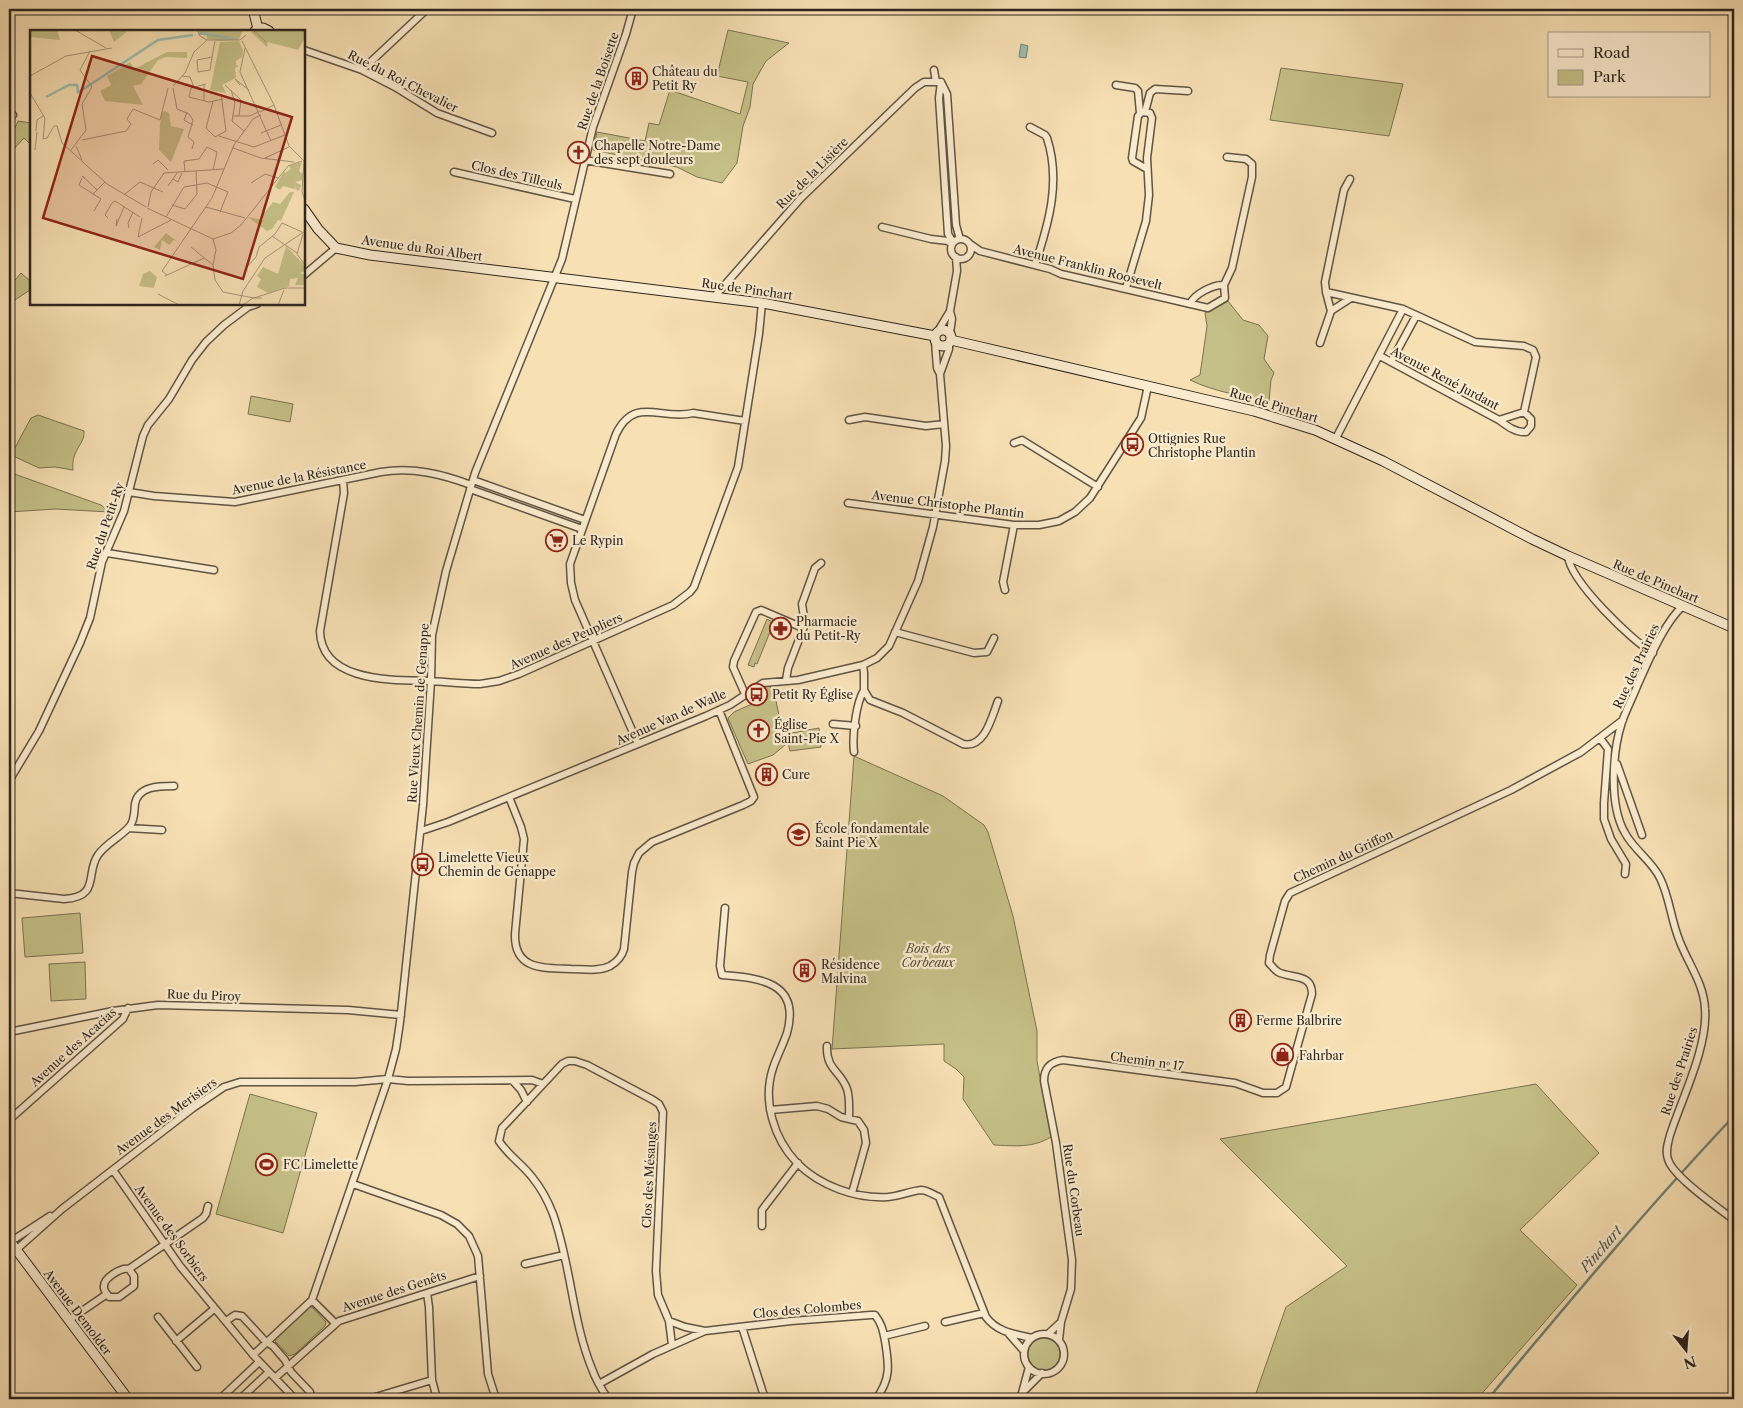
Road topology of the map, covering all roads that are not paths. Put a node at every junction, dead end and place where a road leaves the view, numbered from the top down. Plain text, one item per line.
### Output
1 (252, 9) edge
2 (427, 9) edge
3 (633, 9) edge
4 (257, 30) edge
5 (305, 50) edge
6 (362, 70) junction
7 (934, 70) dead end
8 (939, 82) junction
9 (1116, 85) dead end
10 (1188, 91) dead end
11 (1143, 113) junction
12 (1030, 127) dead end
13 (492, 133) dead end
14 (1227, 156) dead end
15 (584, 160) junction
16 (1147, 169) junction
17 (454, 172) dead end
18 (670, 174) dead end
19 (1350, 179) dead end
20 (575, 200) junction
21 (305, 211) edge
22 (882, 226) dead end
23 (948, 234) junction
24 (960, 239) junction
25 (938, 240) junction
26 (970, 244) junction
27 (952, 245) junction
28 (336, 248) junction
29 (980, 251) junction
30 (970, 254) junction
31 (960, 258) junction
32 (1035, 265) junction
33 (305, 274) edge
34 (555, 277) junction
35 (1224, 285) junction
36 (1126, 288) junction
37 (1326, 292) junction
38 (715, 296) junction
39 (1351, 298) junction
40 (762, 303) junction
41 (1190, 304) junction
42 (255, 305) edge
43 (1402, 309) junction
44 (950, 311) junction
45 (1331, 311) junction
46 (1416, 316) junction
47 (936, 336) junction
48 (950, 339) junction
49 (1320, 343) dead end
50 (1380, 356) junction
51 (1391, 362) junction
52 (940, 374) junction
53 (1148, 386) junction
54 (1524, 412) junction
55 (849, 420) dead end
56 (1500, 420) junction
57 (745, 422) junction
58 (944, 424) junction
59 (1336, 438) junction
60 (1014, 443) dead end
61 (343, 480) junction
62 (471, 485) junction
63 (1098, 487) junction
64 (129, 492) junction
65 (528, 500) junction
66 (848, 504) dead end
67 (524, 509) junction
68 (934, 514) junction
69 (585, 520) junction
70 (1014, 525) junction
71 (582, 529) junction
72 (107, 554) junction
73 (1568, 556) junction
74 (820, 563) dead end
75 (214, 570) dead end
76 (1005, 590) dead end
77 (1683, 606) junction
78 (802, 628) junction
79 (1734, 628) edge
80 (896, 632) junction
81 (994, 638) dead end
82 (594, 641) junction
83 (1653, 653) junction
84 (862, 665) junction
85 (786, 680) junction
86 (431, 681) junction
87 (864, 690) junction
88 (745, 694) junction
89 (998, 701) dead end
90 (719, 710) junction
91 (1623, 720) junction
92 (832, 724) dead end
93 (856, 726) junction
94 (1600, 738) junction
95 (638, 744) junction
96 (854, 752) dead end
97 (1615, 760) junction
98 (11, 772) edge
99 (9, 782) edge
100 (174, 786) dead end
101 (508, 797) junction
102 (128, 828) junction
103 (162, 830) dead end
104 (421, 831) junction
105 (1642, 836) dead end
106 (1625, 874) dead end
107 (9, 893) edge
108 (725, 908) dead end
109 (128, 1008) junction
110 (401, 1015) junction
111 (9, 1032) edge
112 (827, 1046) dead end
113 (1051, 1063) joint
114 (388, 1080) junction
115 (513, 1081) junction
116 (543, 1084) junction
117 (1239, 1085) joint
118 (527, 1102) junction
119 (770, 1110) junction
120 (849, 1118) junction
121 (9, 1120) edge
122 (798, 1164) junction
123 (113, 1170) junction
124 (353, 1184) junction
125 (852, 1193) junction
126 (208, 1206) dead end
127 (62, 1209) junction
128 (1734, 1220) edge
129 (762, 1226) dead end
130 (10, 1241) edge
131 (164, 1244) junction
132 (16, 1250) junction
133 (564, 1255) junction
134 (525, 1264) dead end
135 (128, 1269) junction
136 (480, 1276) junction
137 (427, 1293) junction
138 (107, 1294) junction
139 (312, 1300) junction
140 (214, 1309) junction
141 (984, 1313) junction
142 (158, 1317) dead end
143 (69, 1320) junction
144 (226, 1321) junction
145 (669, 1321) junction
146 (945, 1322) dead end
147 (1061, 1322) junction
148 (335, 1323) junction
149 (925, 1326) dead end
150 (742, 1327) junction
151 (705, 1331) junction
152 (1008, 1333) junction
153 (1048, 1334) junction
154 (884, 1336) junction
155 (1032, 1338) junction
156 (176, 1340) junction
157 (1059, 1340) junction
158 (266, 1342) junction
159 (672, 1345) junction
160 (1024, 1350) junction
161 (253, 1355) junction
162 (259, 1362) junction
163 (1029, 1366) junction
164 (197, 1367) dead end
165 (288, 1368) junction
166 (269, 1372) junction
167 (1042, 1373) junction
168 (275, 1378) junction
169 (432, 1380) junction
170 (599, 1384) junction
171 (393, 1396) edge
172 (1021, 1396) edge
173 (372, 1398) edge
174 (128, 1399) edge
175 (220, 1399) edge
176 (240, 1399) edge
177 (295, 1399) edge
178 (309, 1399) edge
179 (437, 1399) edge
180 (496, 1399) edge
181 (608, 1399) edge
182 (765, 1399) edge
183 (876, 1399) edge

1 - 4 main road
2 - 6 street
3 - 15 street, Rue de la Boisette
5 - 6 street, Rue du Roi Chevalier
6 - 13 street, Rue du Roi Chevalier
7 - 8 street
8 - 23 street
8 - 24 street
8 - 38 street, Rue de la Lisière
9 - 11 street
10 - 11 street
11 - 16 street
11 - 16 street
12 - 32 street
14 - 35 street
15 - 18 street
15 - 20 street, Rue de la Boisette
16 - 36 street
17 - 20 street, Clos des Tilleuls
19 - 37 street
20 - 34 street, Rue de la Boisette
21 - 28 main road
22 - 25 street
23 - 25 street
23 - 27 street
24 - 26 street
24 - 27 street
25 - 27 street
26 - 29 street, Avenue Franklin Roosevelt
26 - 30 street
27 - 31 street
28 - 33 street
28 - 34 main road, Avenue du Roi Albert
29 - 30 street
29 - 32 street, Avenue Franklin Roosevelt
30 - 31 street
31 - 44 street
32 - 36 street, Avenue Franklin Roosevelt
34 - 38 main road, Rue de Pinchart
34 - 62 street, Rue Vieux Chemin de Genappe
35 - 41 street
35 - 41 street, Avenue Franklin Roosevelt
36 - 41 street, Avenue Franklin Roosevelt
37 - 39 street, Avenue René Jurdant
37 - 45 street
38 - 40 main road, Rue de Pinchart
39 - 43 street, Avenue René Jurdant
39 - 45 street
40 - 47 main road, Rue de Pinchart
40 - 57 street, Avenue des Peupliers
42 - 64 street, Rue du Petit-Ry
43 - 46 street, Avenue René Jurdant
43 - 50 street, Avenue René Jurdant
44 - 47 street
44 - 48 street, Avenue Van de Walle
45 - 49 street
46 - 51 street
46 - 54 street, Avenue René Jurdant
47 - 48 main road
47 - 48 main road
47 - 52 street, Avenue Van de Walle
48 - 52 street, Avenue Van de Walle
48 - 53 main road, Rue de Pinchart
50 - 51 street, Avenue René Jurdant
50 - 59 street, Avenue René Jurdant
51 - 56 street, Avenue René Jurdant
52 - 58 street, Avenue Van de Walle
53 - 59 main road, Rue de Pinchart
53 - 63 street, Avenue Christophe Plantin
54 - 56 street, Avenue René Jurdant
54 - 56 street, Avenue René Jurdant
55 - 58 street
57 - 69 street
57 - 82 street, Avenue des Peupliers
58 - 68 street, Avenue Van de Walle
59 - 73 main road, Rue de Pinchart
60 - 63 street
61 - 62 street, Avenue de la Résistance
61 - 64 street, Avenue de la Résistance
61 - 86 street, Avenue des Peupliers
62 - 65 street, Avenue de la Résistance
62 - 67 street, Avenue de la Résistance
62 - 86 street, Rue Vieux Chemin de Genappe
63 - 70 street, Avenue Christophe Plantin
64 - 72 street, Rue du Petit-Ry
65 - 67 street
65 - 69 street, Avenue de la Résistance
66 - 68 street, Avenue Christophe Plantin
67 - 71 street, Avenue de la Résistance
68 - 70 street, Avenue Christophe Plantin
68 - 80 street, Avenue Van de Walle
69 - 71 street
70 - 76 street
71 - 82 street
72 - 75 street
72 - 98 street, Rue du Petit-Ry
73 - 77 main road, Rue de Pinchart
73 - 83 street
74 - 78 street
77 - 79 main road, Rue de Pinchart
77 - 83 street, Rue des Prairies
78 - 85 street
78 - 88 street
80 - 81 street
80 - 84 street, Avenue Van de Walle
82 - 86 street, Avenue des Peupliers
82 - 95 street
83 - 91 street, Rue des Prairies
84 - 85 street, Avenue Van de Walle
84 - 87 street
85 - 88 street, Avenue Van de Walle
86 - 104 street, Rue Vieux Chemin de Genappe
87 - 89 street
87 - 93 street
88 - 90 street, Avenue Van de Walle
90 - 95 street, Avenue Van de Walle
90 - 101 street
91 - 94 street, Chemin du Griffon
91 - 97 street, Rue des Prairies
92 - 93 street
93 - 96 street
94 - 106 street
94 - 117 street, Chemin du Griffon
95 - 101 street, Avenue Van de Walle
97 - 105 street
97 - 128 street, Rue des Prairies
98 - 99 street, Rue du Petit-Ry
100 - 102 street
101 - 104 street, Avenue Van de Walle
102 - 103 street
102 - 107 street
104 - 110 street, Rue Vieux Chemin de Genappe
108 - 119 street
109 - 110 street, Rue du Piroy
109 - 111 street, Rue du Piroy
109 - 121 street, Avenue des Acacias
110 - 114 street, Rue Vieux Chemin de Genappe
112 - 120 street
113 - 117 street, Chemin nᵒ 17
113 - 147 street, Rue du Corbeau
114 - 115 street
114 - 123 street, Avenue des Merisiers
114 - 124 street, Rue Vieux Chemin de Genappe
115 - 116 street
115 - 118 street
116 - 118 street, Clos des Mésanges
116 - 145 street, Clos des Mésanges
118 - 133 street, Clos des Mésanges
119 - 120 street
119 - 122 street
120 - 125 street
122 - 125 street
122 - 129 street
123 - 127 street, Avenue des Merisiers
123 - 131 street, Avenue des Sorbiers
124 - 136 street
124 - 139 street, Rue Vieux Chemin de Genappe
125 - 141 street
126 - 131 street
127 - 130 street, Avenue des Merisiers
127 - 132 street, Avenue des Merisiers
130 - 132 main road, Avenue Demolder
131 - 135 street
131 - 140 street, Avenue des Sorbiers
132 - 143 main road, Avenue Demolder
133 - 134 street
133 - 170 street, Clos des Mésanges
135 - 138 street
135 - 138 street
136 - 137 street, Avenue des Genêts
136 - 180 street
137 - 148 street, Avenue des Genêts
137 - 169 street
138 - 143 street
139 - 148 street
139 - 158 street
140 - 144 street, Avenue des Sorbiers
140 - 156 street
141 - 146 street
141 - 152 street
142 - 156 street
143 - 174 main road, Avenue Demolder
144 - 158 street
144 - 161 street, Avenue des Sorbiers
145 - 151 street
145 - 159 street, Clos des Mésanges
147 - 153 street
147 - 157 street, Rue du Corbeau
148 - 165 street, Avenue des Genêts
149 - 154 street
150 - 151 street, Clos des Colombes
150 - 154 street, Clos des Colombes
150 - 182 street, Clos des Colombes
151 - 159 street
152 - 155 street
152 - 160 street
153 - 155 street
153 - 157 street
154 - 183 street, Clos des Colombes
155 - 160 street
156 - 164 street
157 - 167 street, Rue du Corbeau
158 - 161 street
158 - 165 street
159 - 170 street
160 - 163 street
161 - 162 street, Avenue des Sorbiers
162 - 166 street, Avenue des Sorbiers
162 - 175 street
163 - 167 street
163 - 172 street, Rue du Corbeau
165 - 168 street, Avenue des Genêts
165 - 178 street
166 - 168 street, Avenue des Sorbiers
166 - 176 street
167 - 172 street, Rue du Corbeau
168 - 177 street, Avenue des Sorbiers
169 - 171 street
169 - 179 street
170 - 181 street, Clos des Mésanges
171 - 173 street

